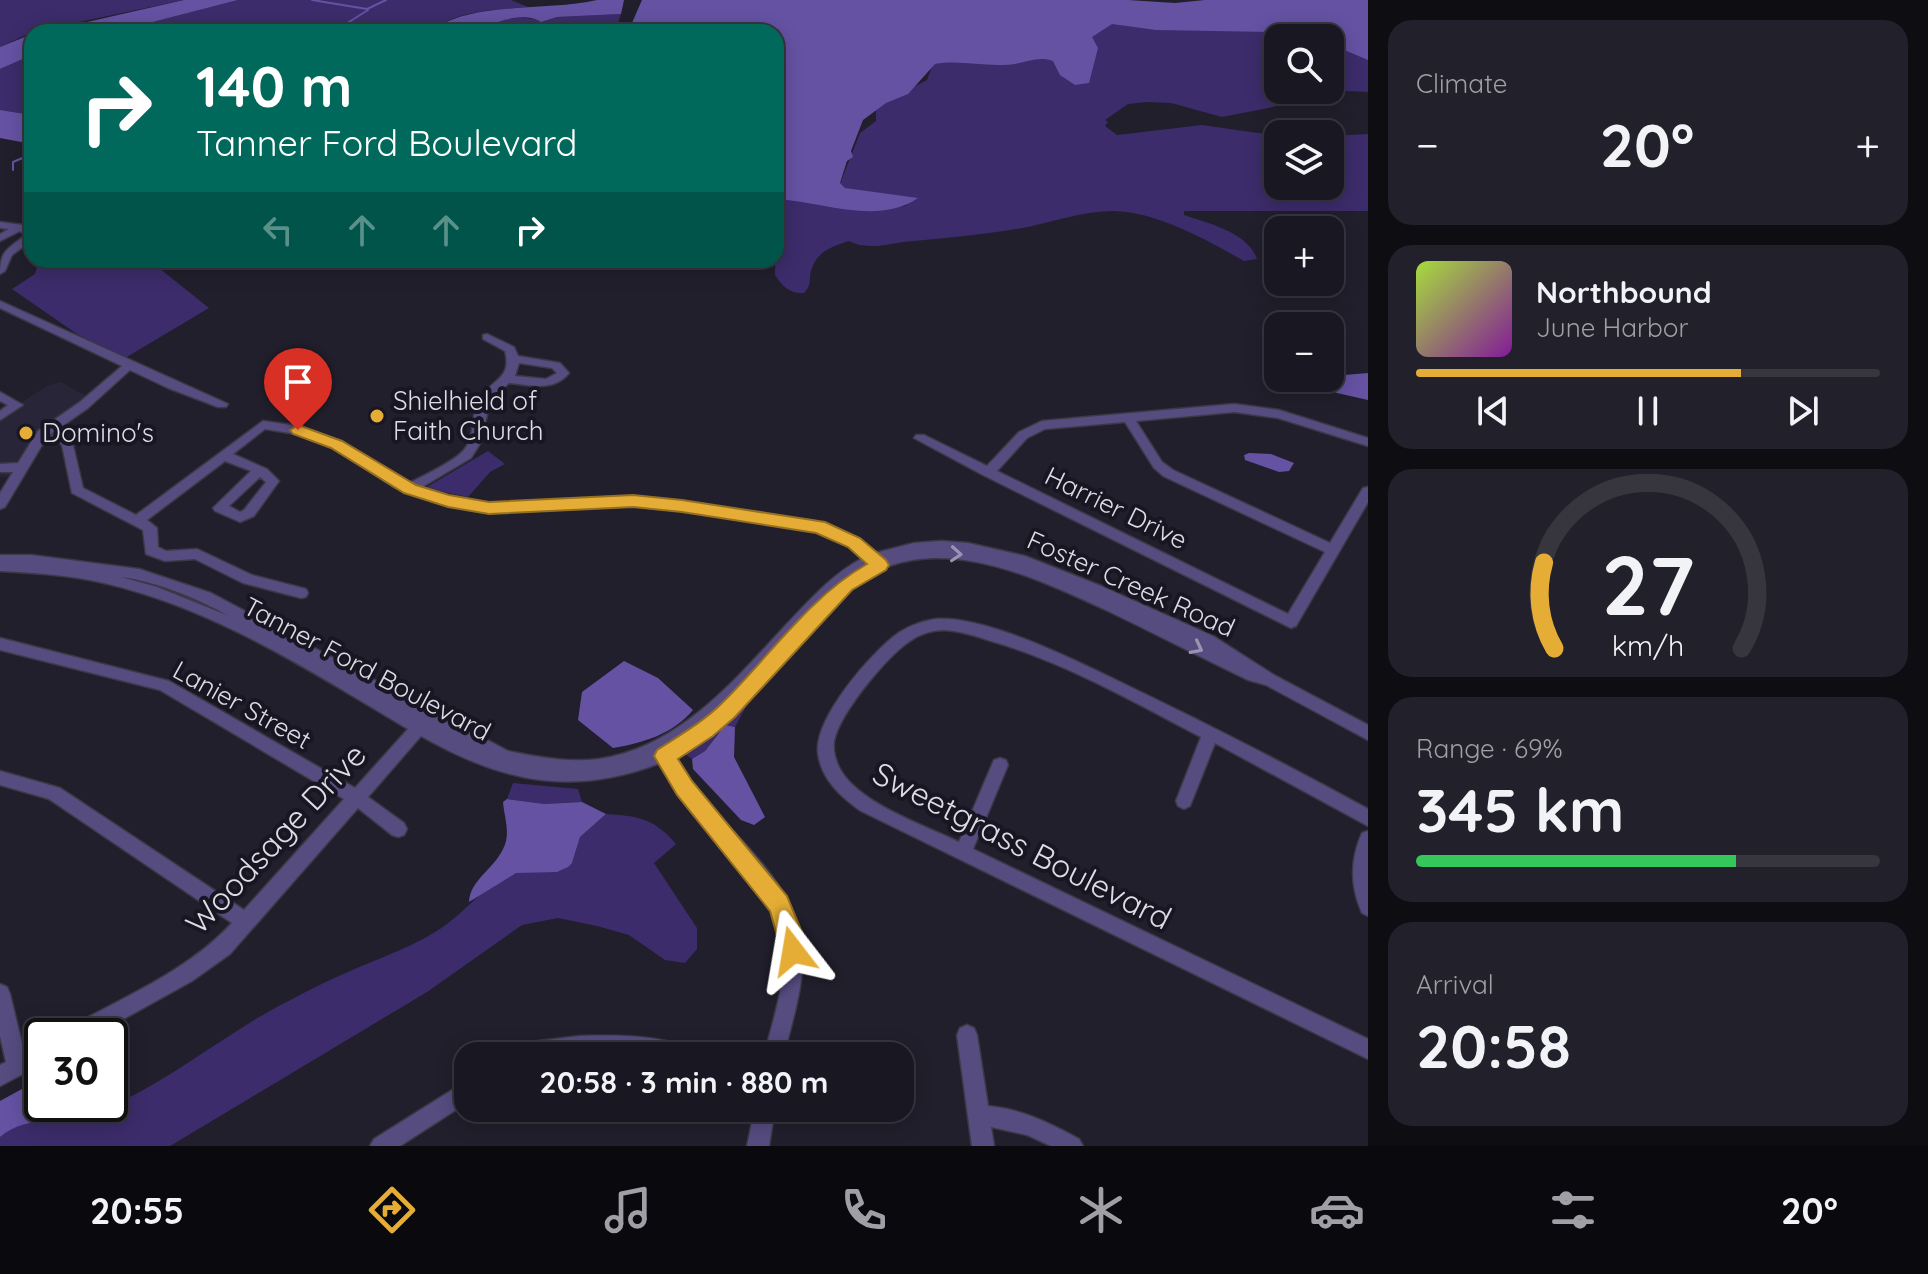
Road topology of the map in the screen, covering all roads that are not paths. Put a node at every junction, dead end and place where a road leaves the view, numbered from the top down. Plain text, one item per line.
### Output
1 (0, 225) edge
2 (20, 227) junction
3 (24, 230) edge
4 (0, 238) edge
5 (24, 241) edge
6 (0, 271) edge
7 (0, 304) edge
8 (487, 337) dead end
9 (514, 359) junction
10 (129, 365) junction
11 (508, 379) junction
12 (0, 396) edge
13 (222, 404) dead end
14 (0, 416) edge
15 (1128, 417) junction
16 (920, 438) dead end
17 (38, 441) junction
18 (1368, 442) edge
19 (223, 455) junction
20 (21, 467) junction
21 (0, 468) edge
22 (259, 471) dead end
23 (988, 472) junction
24 (410, 489) junction
25 (1368, 491) edge
26 (0, 504) edge
27 (137, 521) junction
28 (1333, 550) junction
29 (0, 560) edge
30 (877, 562) junction
31 (0, 566) edge
32 (301, 593) dead end
33 (0, 644) edge
34 (424, 722) junction
35 (1211, 732) junction
36 (1368, 733) edge
37 (664, 752) junction
38 (1000, 765) dead end
39 (0, 778) edge
40 (357, 798) junction
41 (1184, 801) dead end
42 (1368, 818) edge
43 (398, 829) dead end
44 (1368, 839) edge
45 (963, 853) junction
46 (1368, 907) edge
47 (246, 922) junction
48 (0, 994) edge
49 (106, 1018) edge
50 (967, 1035) dead end
51 (777, 1042) edge
52 (1368, 1049) edge
53 (9, 1072) edge
54 (454, 1099) edge
55 (978, 1116) junction
56 (762, 1122) edge
57 (381, 1146) edge
58 (758, 1146) edge
59 (983, 1146) edge
60 (1072, 1146) edge

1 - 2 street
2 - 3 street
2 - 4 street
5 - 6 street
7 - 10 street
8 - 9 street
9 - 11 street
9 - 11 street
10 - 13 street
10 - 17 street
11 - 24 street
12 - 14 street
15 - 18 street
15 - 23 street
15 - 28 street
16 - 23 street, Harrier Drive
17 - 20 street
17 - 27 street
19 - 22 street
19 - 24 street
19 - 27 street
20 - 21 street
20 - 26 street
23 - 28 street, Harrier Drive
24 - 30 street
25 - 28 street
27 - 32 street
29 - 34 street, Tanner Ford Boulevard
30 - 36 street, Foster Creek Road
30 - 37 street, Tanner Ford Boulevard
31 - 34 street, Tanner Ford Boulevard
33 - 40 street, Lanier Street
34 - 37 street, Tanner Ford Boulevard
34 - 40 street, Woodsage Drive
35 - 41 street
35 - 42 street, Sweetgrass Boulevard
35 - 45 street, Sweetgrass Boulevard
37 - 51 street
38 - 45 street
39 - 47 street
40 - 43 street, Lanier Street
40 - 47 street, Woodsage Drive
44 - 46 street
45 - 52 street, Sweetgrass Boulevard
47 - 49 street, Woodsage Drive
48 - 53 street
50 - 55 street
54 - 57 street
55 - 59 street
55 - 60 street
56 - 58 street

